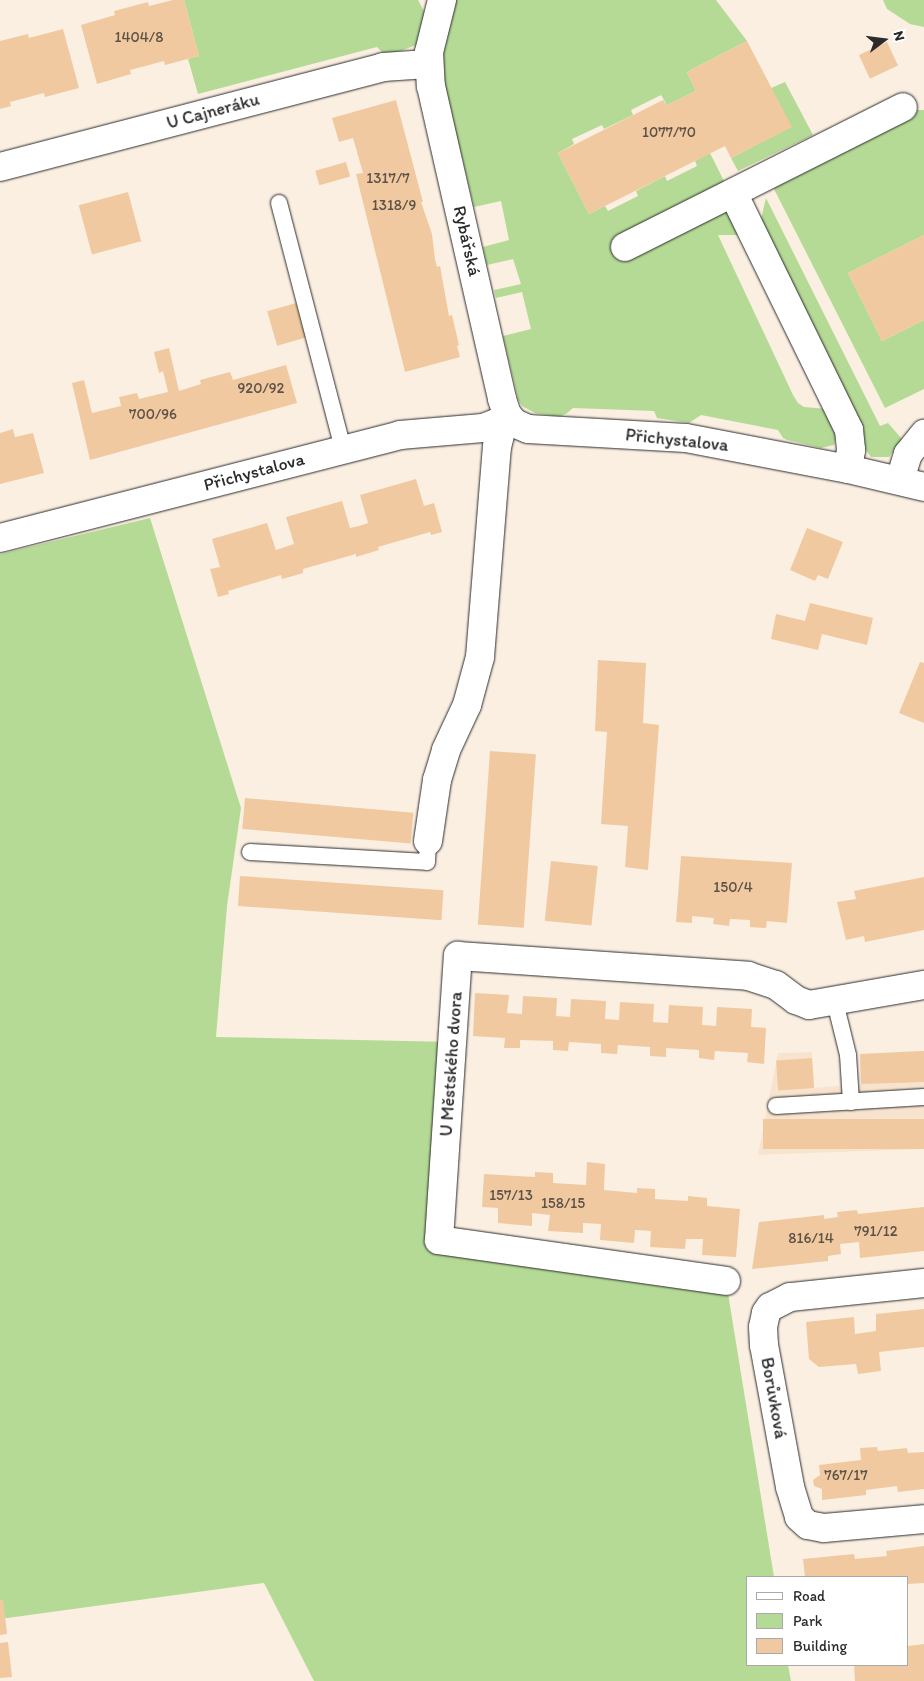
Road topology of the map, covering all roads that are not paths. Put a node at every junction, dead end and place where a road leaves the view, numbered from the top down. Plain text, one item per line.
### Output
1 (442, 0) edge
2 (428, 64) junction
3 (903, 106) dead end
4 (0, 167) edge
5 (733, 193) junction
6 (279, 203) dead end
7 (625, 247) dead end
8 (509, 418) junction
9 (924, 434) edge
10 (343, 449) junction
11 (848, 469) junction
12 (912, 484) edge
13 (0, 538) edge
14 (428, 842) joint
15 (250, 852) dead end
16 (924, 985) edge
17 (822, 1004) junction
18 (924, 1098) edge
19 (851, 1102) junction
20 (776, 1106) dead end
21 (726, 1281) dead end
22 (924, 1283) edge
23 (924, 1519) edge

1 - 2 street, Rybářská
2 - 4 street, U Cajneráku
2 - 8 street, Rybářská
3 - 5 street
5 - 7 street
5 - 11 street
6 - 10 lane
8 - 10 street, Přichystalova
8 - 11 street, Přichystalova
8 - 14 street
9 - 12 street, Přichystalova
10 - 13 street, Přichystalova
11 - 12 street, Přichystalova
14 - 15 lane
16 - 17 street
17 - 19 lane
17 - 21 street, U Městského dvora
18 - 19 lane
19 - 20 lane
22 - 23 street, Borůvková

